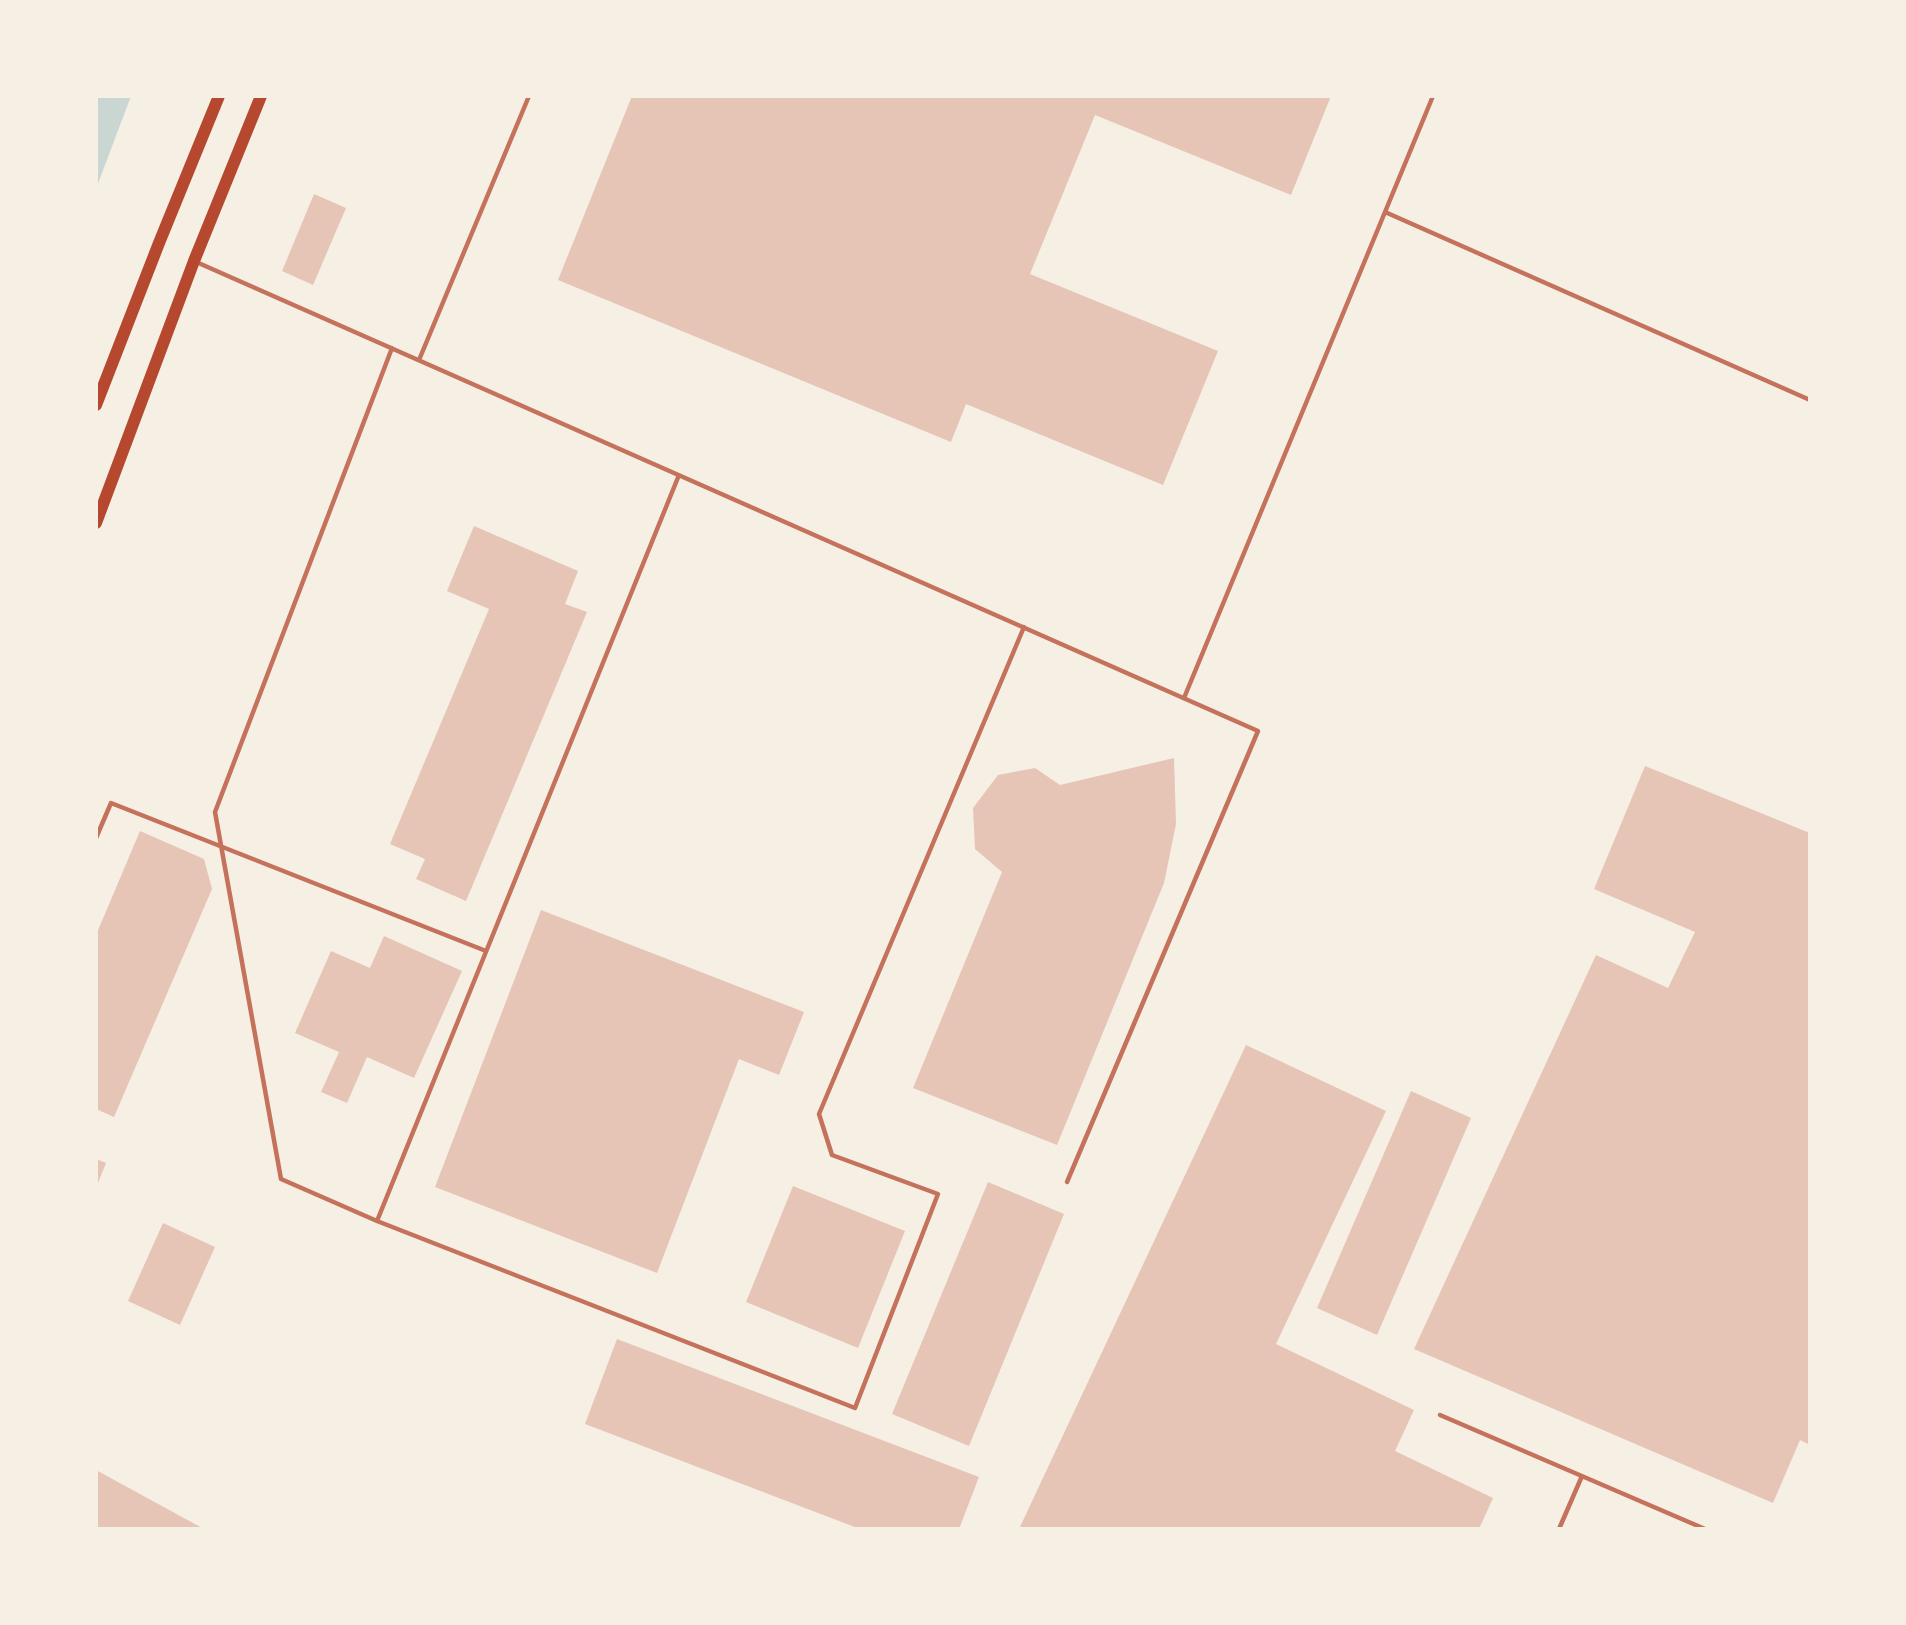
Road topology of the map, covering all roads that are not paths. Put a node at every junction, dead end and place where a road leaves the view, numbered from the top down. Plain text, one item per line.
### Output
1 (219, 96) edge
2 (261, 96) edge
3 (529, 96) edge
4 (1433, 96) edge
5 (1384, 212) junction
6 (194, 261) junction
7 (392, 348) junction
8 (419, 360) junction
9 (1810, 399) edge
10 (96, 405) edge
11 (679, 475) junction
12 (96, 522) edge
13 (1024, 627) junction
14 (1184, 698) junction
15 (96, 838) edge
16 (221, 846) junction
17 (486, 951) junction
18 (1067, 1182) dead end
19 (378, 1221) junction
20 (1440, 1415) dead end
21 (1582, 1476) junction
22 (1559, 1529) edge
23 (1705, 1529) edge

1 - 10 main road
2 - 6 main road
3 - 8 lane
4 - 5 lane
5 - 9 lane
5 - 14 lane
6 - 7 lane
6 - 12 main road
7 - 8 lane
7 - 16 lane
8 - 11 lane
11 - 13 lane
11 - 17 lane
13 - 14 lane
13 - 19 lane
14 - 18 lane
15 - 16 lane
16 - 17 lane
16 - 19 lane
17 - 19 lane
20 - 21 lane
21 - 22 lane
21 - 23 lane

